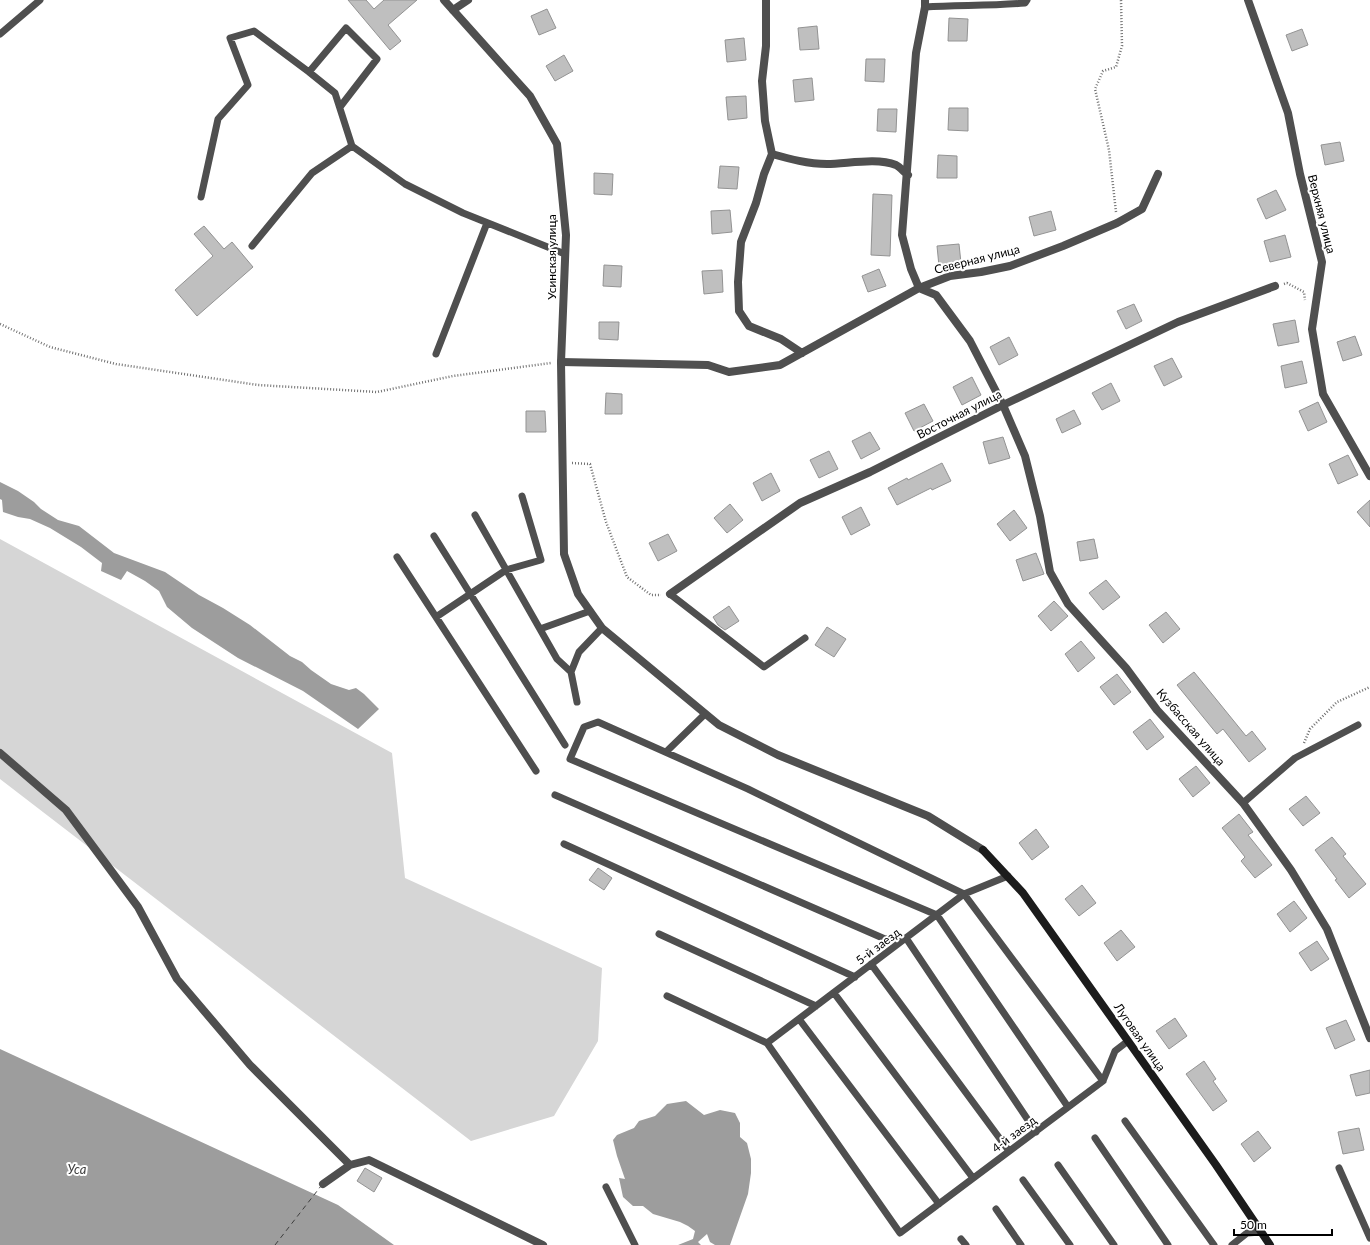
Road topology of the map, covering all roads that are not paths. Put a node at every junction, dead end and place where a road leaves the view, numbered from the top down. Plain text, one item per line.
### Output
1 (40, 0) edge
2 (444, 0) edge
3 (468, 0) edge
4 (766, 0) edge
5 (1027, 0) edge
6 (1248, 0) edge
7 (925, 3) edge
8 (453, 10) junction
9 (0, 34) edge
10 (309, 72) junction
11 (340, 107) junction
12 (352, 146) junction
13 (772, 154) junction
14 (1158, 174) dead end
15 (908, 175) junction
16 (201, 197) dead end
17 (487, 223) junction
18 (252, 246) dead end
19 (565, 254) junction
20 (1275, 286) road end
21 (919, 288) junction
22 (802, 353) junction
23 (436, 354) dead end
24 (561, 362) junction
25 (1003, 405) junction
26 (1370, 476) edge
27 (522, 496) dead end
28 (476, 515) dead end
29 (434, 536) dead end
30 (397, 558) dead end
31 (506, 570) junction
32 (470, 594) junction
33 (670, 594) joint
34 (590, 611) junction
35 (436, 617) junction
36 (602, 628) junction
37 (540, 629) junction
38 (805, 638) dead end
39 (571, 672) junction
40 (577, 702) dead end
41 (705, 714) junction
42 (1358, 725) dead end
43 (565, 745) dead end
44 (666, 752) junction
45 (0, 753) edge
46 (536, 771) dead end
47 (555, 795) dead end
48 (1243, 803) junction
49 (564, 844) dead end
50 (983, 850) joint
51 (1008, 876) junction
52 (964, 894) junction
53 (937, 915) junction
54 (659, 934) dead end
55 (906, 938) junction
56 (872, 964) junction
57 (855, 977) junction
58 (834, 993) junction
59 (667, 996) dead end
60 (816, 1006) junction
61 (800, 1019) junction
62 (1370, 1038) edge
63 (1128, 1041) junction
64 (767, 1043) junction
65 (1103, 1081) junction
66 (1068, 1107) junction
67 (1125, 1121) dead end
68 (1036, 1132) junction
69 (1095, 1138) dead end
70 (1009, 1151) junction
71 (350, 1165) junction
72 (1058, 1165) dead end
73 (1339, 1168) dead end
74 (973, 1178) junction
75 (1023, 1180) dead end
76 (323, 1184) dead end
77 (606, 1187) dead end
78 (939, 1204) junction
79 (996, 1209) dead end
80 (1261, 1232) junction
81 (961, 1238) dead end
82 (1370, 1238) edge
83 (543, 1245) edge
84 (635, 1245) edge
85 (966, 1245) edge
86 (1021, 1245) edge
87 (1070, 1245) edge
88 (1114, 1245) edge
89 (1168, 1245) edge
90 (1214, 1245) edge
91 (1232, 1245) edge
92 (1270, 1245) edge

1 - 9 lane
2 - 8 street, Усинская улица
3 - 8 street
4 - 13 street
5 - 7 lane
6 - 26 street, Верхняя улица
7 - 15 street
8 - 19 street, Усинская улица
10 - 11 lane
10 - 11 lane
10 - 16 lane
11 - 12 lane
12 - 17 lane
12 - 18 lane
13 - 15 street
13 - 22 street
14 - 21 street, Северная улица
15 - 21 street
17 - 19 lane
17 - 23 lane
19 - 24 street, Усинская улица
20 - 25 street, Восточная улица
21 - 22 street, Северная улица
21 - 25 street, Кузбасская улица
22 - 24 street, Северная улица
24 - 34 street, Усинская улица
25 - 33 street, Восточная улица
25 - 48 street, Кузбасская улица
27 - 31 lane
28 - 31 lane
29 - 32 lane
30 - 35 lane
31 - 32 lane
31 - 37 lane
32 - 35 lane
32 - 43 lane
33 - 38 lane
34 - 36 street, Усинская улица
34 - 37 lane
35 - 46 lane
36 - 39 lane
36 - 41 street, Усинская улица
37 - 39 lane
39 - 40 lane
41 - 44 lane
41 - 50 street, Усинская улица
42 - 48 lane
44 - 52 lane
44 - 53 lane
45 - 71 street
47 - 55 lane
48 - 62 street, Кузбасская улица
49 - 57 lane
50 - 51 main road, Луговая улица
51 - 52 lane, 5-й заезд
51 - 63 main road, Луговая улица
52 - 53 lane, 5-й заезд
52 - 65 lane
53 - 55 lane, 5-й заезд
53 - 66 lane
54 - 60 lane
55 - 56 lane, 5-й заезд
55 - 68 lane
56 - 57 lane, 5-й заезд
56 - 70 lane
57 - 58 lane, 5-й заезд
58 - 60 lane, 5-й заезд
58 - 74 lane
59 - 64 lane
60 - 61 lane, 5-й заезд
61 - 64 lane, 5-й заезд
61 - 78 lane
63 - 65 lane
63 - 80 main road, Луговая улица
64 - 78 lane, 4-й заезд
65 - 66 lane, 4-й заезд
66 - 68 lane, 4-й заезд
67 - 90 lane
68 - 70 lane, 4-й заезд
69 - 89 lane
70 - 74 lane, 4-й заезд
71 - 76 street
71 - 83 street
72 - 88 lane
73 - 82 lane
74 - 78 lane, 4-й заезд
75 - 87 lane
77 - 84 lane
79 - 86 lane
80 - 91 lane
80 - 92 main road, Луговая улица
81 - 85 lane

